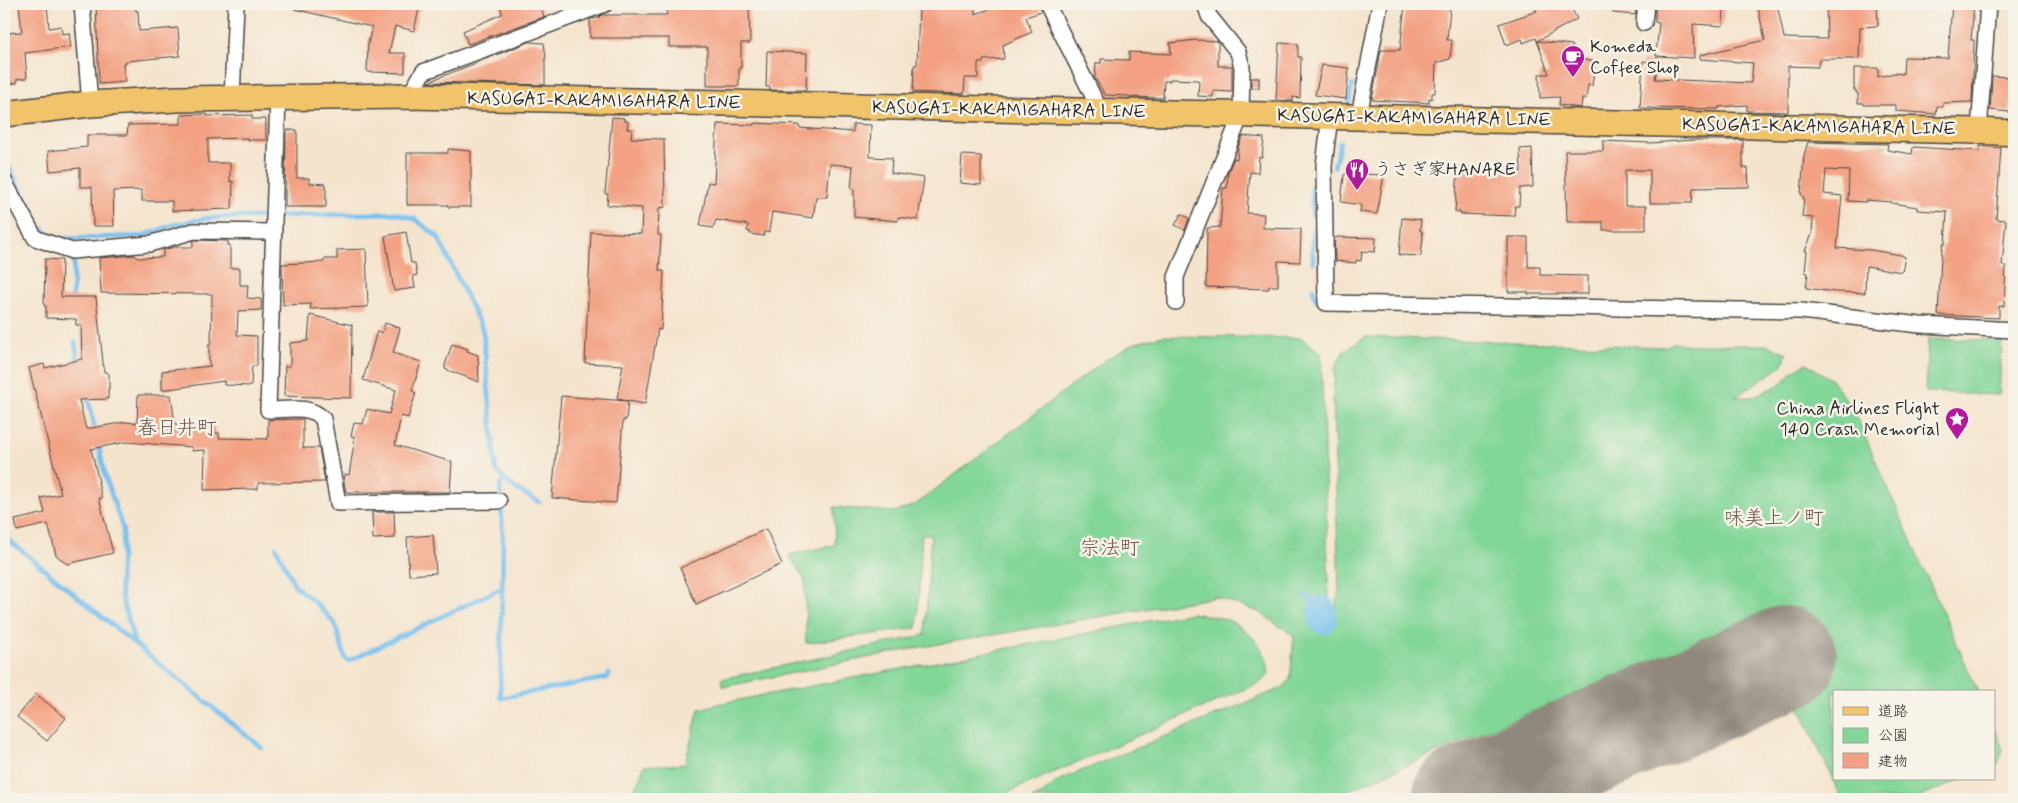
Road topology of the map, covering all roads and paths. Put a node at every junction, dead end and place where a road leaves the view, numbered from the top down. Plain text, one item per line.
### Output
1 (82, 4) edge
2 (236, 4) edge
3 (605, 4) edge
4 (1047, 4) edge
5 (1205, 4) edge
6 (1380, 4) edge
7 (1646, 4) edge
8 (1988, 4) edge
9 (1644, 23) dead end
10 (409, 96) junction
11 (278, 97) junction
12 (232, 98) junction
13 (90, 104) junction
14 (1100, 112) junction
15 (4, 114) edge
16 (1241, 115) junction
17 (1330, 116) junction
18 (1359, 116) junction
19 (1979, 131) junction
20 (2014, 134) edge
21 (4, 181) edge
22 (274, 232) junction
23 (1176, 302) dead end
24 (2014, 330) edge
25 (499, 501) dead end

1 - 13 street
2 - 12 street
3 - 10 street
4 - 14 street
5 - 16 street
6 - 18 street
7 - 9 street
8 - 19 street
10 - 11 main road, KASUGAI-KAKAMIGAHARA LINE
10 - 14 main road, KASUGAI-KAKAMIGAHARA LINE
11 - 12 main road, KASUGAI-KAKAMIGAHARA LINE
11 - 22 street
12 - 13 main road, KASUGAI-KAKAMIGAHARA LINE
13 - 15 main road, KASUGAI-KAKAMIGAHARA LINE
14 - 16 main road, KASUGAI-KAKAMIGAHARA LINE
16 - 17 main road, KASUGAI-KAKAMIGAHARA LINE
16 - 23 street
17 - 18 main road, KASUGAI-KAKAMIGAHARA LINE
17 - 24 street
18 - 19 main road, KASUGAI-KAKAMIGAHARA LINE
19 - 20 main road, KASUGAI-KAKAMIGAHARA LINE
21 - 22 street
22 - 25 street

